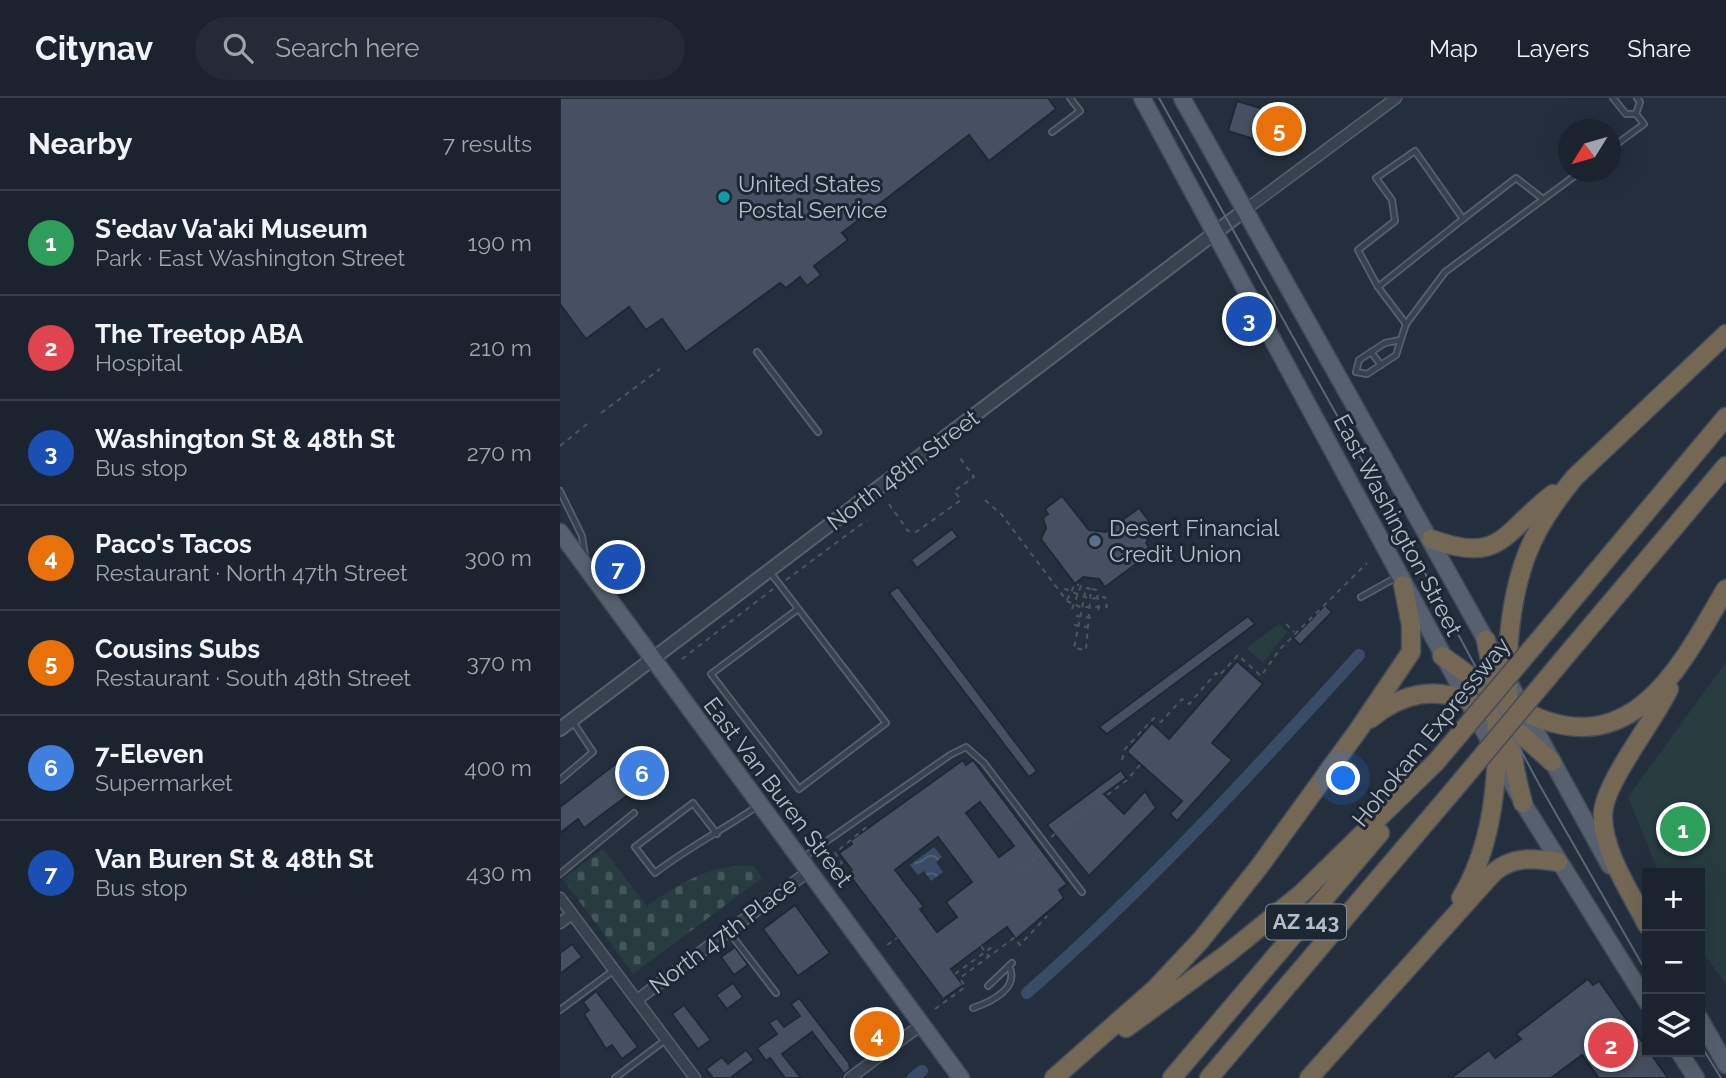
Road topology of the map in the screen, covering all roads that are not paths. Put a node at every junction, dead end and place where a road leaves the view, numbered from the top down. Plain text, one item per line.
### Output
1 (1070, 98) edge
2 (1142, 98) edge
3 (1182, 98) edge
4 (1396, 98) edge
5 (1613, 98) edge
6 (1637, 98) edge
7 (1636, 114) junction
8 (1052, 132) dead end
9 (1621, 141) edge
10 (1566, 182) edge
11 (1543, 199) junction
12 (1245, 210) junction
13 (1463, 219) junction
14 (1216, 231) junction
15 (1378, 286) junction
16 (1406, 324) junction
17 (1726, 334) edge
18 (1400, 340) junction
19 (757, 352) dead end
20 (1371, 352) junction
21 (1381, 365) junction
22 (1356, 372) junction
23 (1342, 381) junction
24 (1726, 417) edge
25 (818, 432) dead end
26 (1726, 466) edge
27 (1575, 477) junction
28 (560, 491) edge
29 (560, 531) edge
30 (1431, 539) junction
31 (587, 567) junction
32 (769, 571) junction
33 (1401, 581) junction
34 (1726, 589) edge
35 (1361, 597) dead end
36 (798, 609) junction
37 (1486, 640) joint
38 (1442, 656) junction
39 (652, 660) junction
40 (1679, 665) junction
41 (1465, 697) junction
42 (1507, 704) junction
43 (571, 720) junction
44 (560, 729) edge
45 (1359, 729) junction
46 (1494, 752) junction
47 (1436, 762) junction
48 (1552, 762) joint
49 (560, 780) edge
50 (1523, 803) junction
51 (759, 804) junction
52 (634, 813) dead end
53 (717, 834) junction
54 (1558, 862) junction
55 (805, 865) junction
56 (560, 874) edge
57 (1082, 892) dead end
58 (560, 898) edge
59 (572, 914) junction
60 (1642, 916) edge
61 (1642, 917) edge
62 (1446, 922) junction
63 (560, 923) edge
64 (729, 931) junction
65 (614, 970) junction
66 (988, 986) dead end
67 (776, 993) dead end
68 (1642, 994) edge
69 (637, 1000) junction
70 (973, 1008) dead end
71 (560, 1010) edge
72 (922, 1025) junction
73 (1705, 1028) edge
74 (666, 1040) junction
75 (1681, 1057) edge
76 (1726, 1065) edge
77 (957, 1073) edge
78 (1690, 1076) edge
79 (615, 1078) edge
80 (695, 1078) edge
81 (850, 1078) edge
82 (1056, 1078) edge
83 (1172, 1078) edge
84 (1209, 1078) edge
85 (1309, 1078) edge

1 - 8 lane
2 - 14 main road, East Washington Street
3 - 12 main road, East Washington Street
4 - 12 street
5 - 7 lane
6 - 7 lane
7 - 9 lane
10 - 11 lane
11 - 13 lane
11 - 16 lane
12 - 14 street, North 48th Street
12 - 23 main road, East Washington Street
13 - 15 lane
13 - 15 lane
14 - 32 street, North 48th Street
14 - 33 main road, East Washington Street
15 - 16 lane
16 - 18 lane
17 - 27 highway
18 - 20 lane
18 - 21 lane
19 - 25 lane
20 - 21 lane
20 - 22 lane
21 - 22 lane
22 - 23 lane
23 - 30 main road, East Washington Street
24 - 47 highway, Hohokam Expressway / AZ 143, bridge
26 - 84 highway, AZ 143, bridge
27 - 30 highway
27 - 42 highway
28 - 31 lane
29 - 31 main road, East Van Buren Street
30 - 37 main road, East Washington Street
31 - 39 main road, East Van Buren Street
32 - 36 lane
32 - 39 street, North 48th Street
33 - 35 lane
33 - 38 main road, East Washington Street
33 - 45 highway
34 - 40 highway
36 - 36 lane
37 - 42 highway
38 - 41 main road, East Washington Street
38 - 42 highway
39 - 43 street, North 48th Street
39 - 51 main road, East Van Buren Street
40 - 42 highway
40 - 60 highway
41 - 42 highway
41 - 45 highway
41 - 46 main road, East Washington Street
42 - 46 highway
42 - 48 highway
42 - 50 highway
43 - 44 street, North 48th Street
43 - 49 lane
45 - 82 highway
46 - 50 main road, East Washington Street
46 - 62 highway
47 - 82 highway
47 - 83 highway, Hohokam Expressway / AZ 143
48 - 61 main road
50 - 54 main road, East Washington Street
51 - 53 lane
51 - 55 main road, East Van Buren Street
52 - 56 lane
53 - 53 lane
54 - 62 highway
54 - 68 main road, East Washington Street
55 - 57 lane
55 - 64 street, North 47th Place
55 - 72 main road, East Van Buren Street
58 - 59 street
59 - 63 street
59 - 65 street
62 - 85 highway
64 - 67 lane
64 - 69 street, North 47th Place
65 - 69 street
65 - 71 lane
66 - 70 lane
69 - 74 street
72 - 77 main road, East Van Buren Street
72 - 81 street
73 - 76 main road
74 - 79 lane
74 - 80 street
75 - 78 main road

